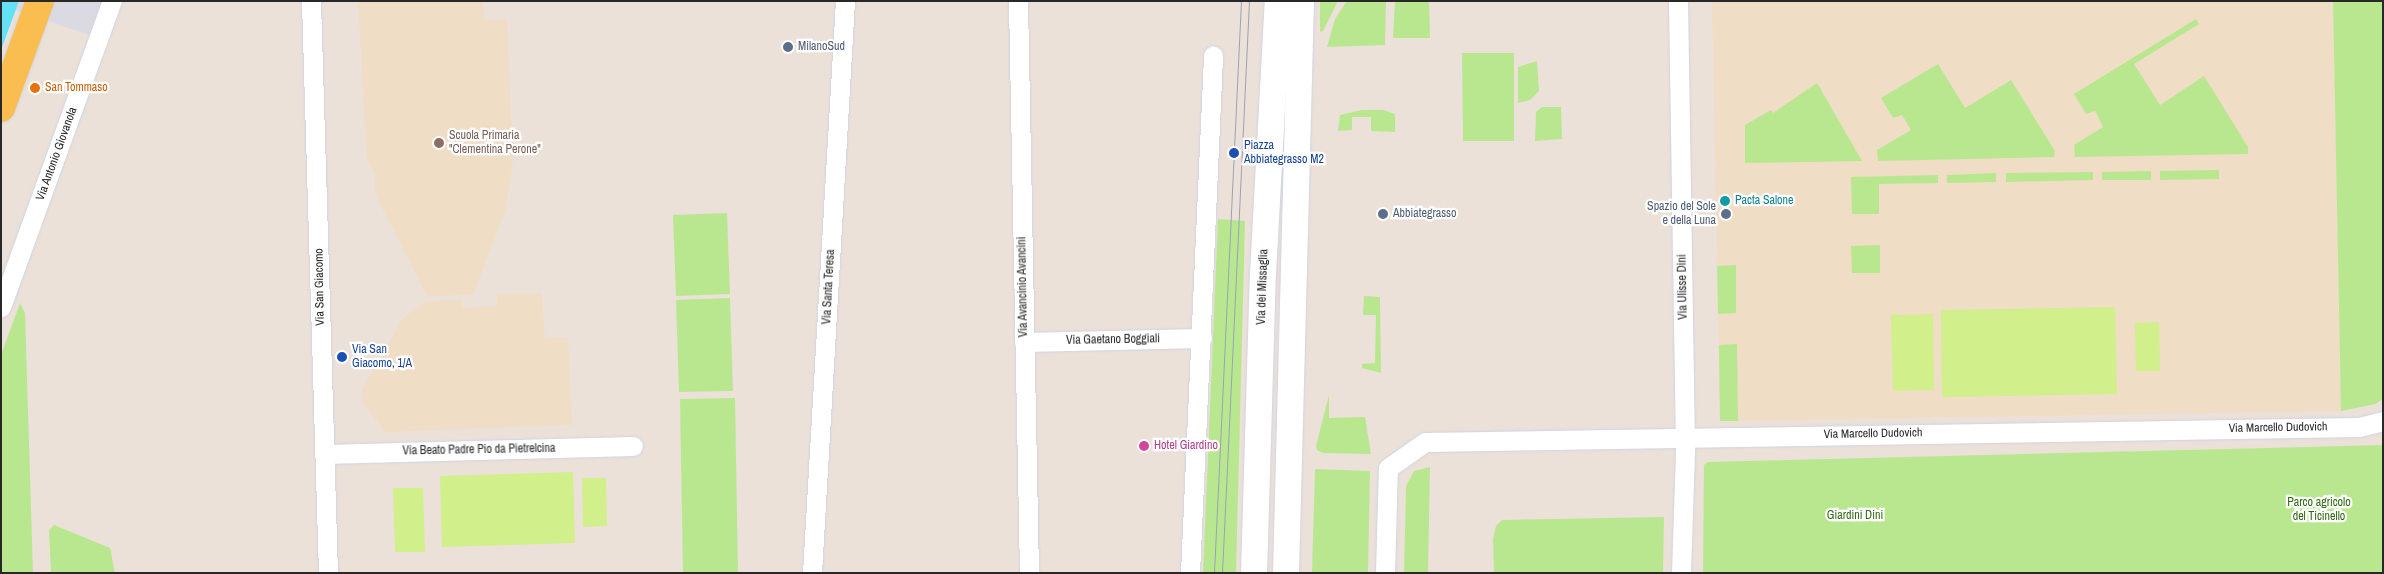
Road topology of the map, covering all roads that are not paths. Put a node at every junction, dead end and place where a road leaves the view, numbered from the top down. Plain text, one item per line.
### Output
1 (40, 1) edge
2 (112, 1) edge
3 (311, 1) edge
4 (845, 1) edge
5 (1018, 1) edge
6 (1278, 1) edge
7 (1301, 1) edge
8 (1678, 1) edge
9 (1213, 56) dead end
10 (1, 108) edge
11 (1, 307) edge
12 (1202, 338) junction
13 (1024, 342) junction
14 (2383, 421) edge
15 (1685, 437) junction
16 (633, 446) dead end
17 (324, 454) junction
18 (328, 573) edge
19 (812, 573) edge
20 (1029, 573) edge
21 (1190, 573) edge
22 (1254, 573) edge
23 (1286, 573) edge
24 (1386, 573) edge
25 (1681, 573) edge

1 - 10 main road
2 - 11 street, Via Antonio Giovanola
3 - 17 street, Via San Giacomo
4 - 19 street, Via Santa Teresa
5 - 13 street, Via Avancinio Avancini
6 - 22 main road, Via dei Missaglia
7 - 23 main road
8 - 15 street, Via Ulisse Dini
9 - 12 street
12 - 13 street, Via Gaetano Boggiali
12 - 21 street
13 - 20 street, Via Avancinio Avancini
14 - 15 street, Via Marcello Dudovich
15 - 24 street, Via Marcello Dudovich
15 - 25 street, Via Ulisse Dini
16 - 17 street, Via Beato Padre Pio da Pietrelcina
17 - 18 street, Via San Giacomo

